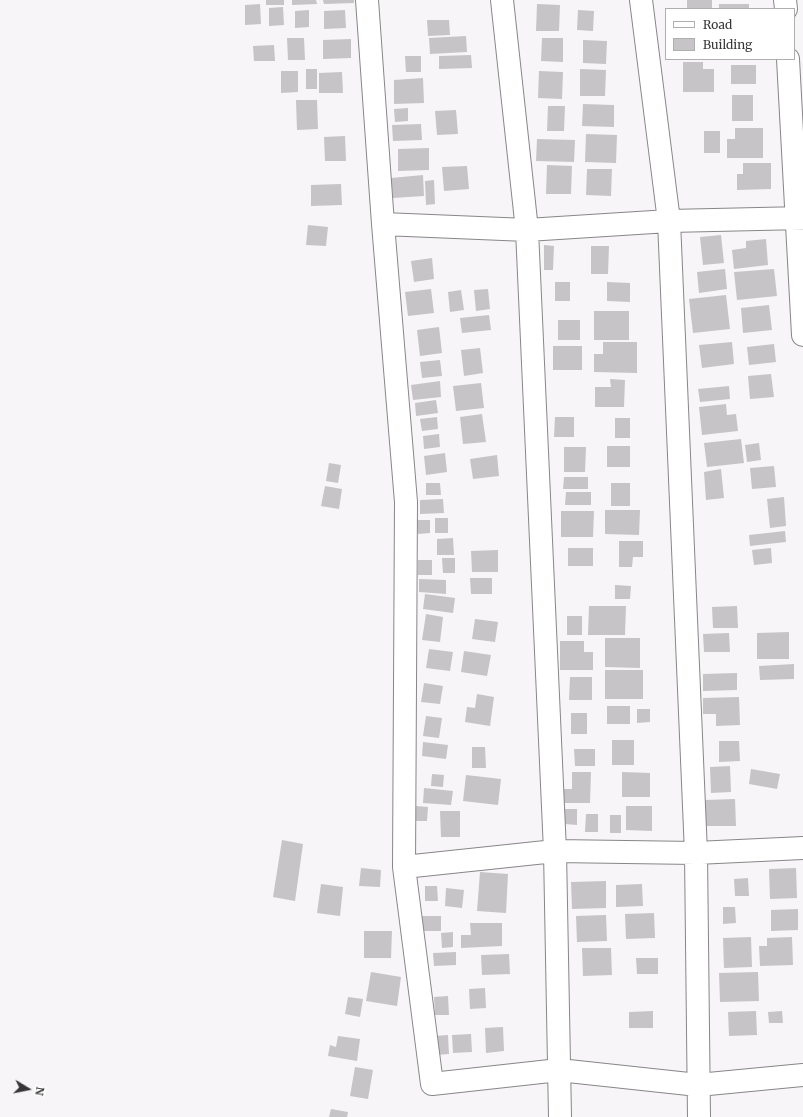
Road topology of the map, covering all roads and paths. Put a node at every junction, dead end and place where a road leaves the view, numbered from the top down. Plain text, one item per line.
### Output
1 (367, 0) edge
2 (502, 0) edge
3 (641, 0) edge
4 (788, 60) edge
5 (799, 218) edge
6 (669, 221) junction
7 (383, 224) junction
8 (527, 230) junction
9 (803, 335) edge
10 (803, 848) edge
11 (555, 851) junction
12 (696, 853) junction
13 (404, 867) junction
14 (559, 1070) junction
15 (803, 1075) edge
16 (698, 1085) junction
17 (560, 1117) edge
18 (698, 1117) edge

1 - 7 street
2 - 8 street
3 - 6 street
4 - 5 street
5 - 6 street
5 - 9 street
6 - 8 street
6 - 12 street
7 - 8 street
7 - 13 street
8 - 11 street
10 - 12 street
11 - 12 street
11 - 13 street
11 - 14 street
12 - 16 street
13 - 14 street
14 - 16 street
14 - 17 street
15 - 16 street
16 - 18 street

